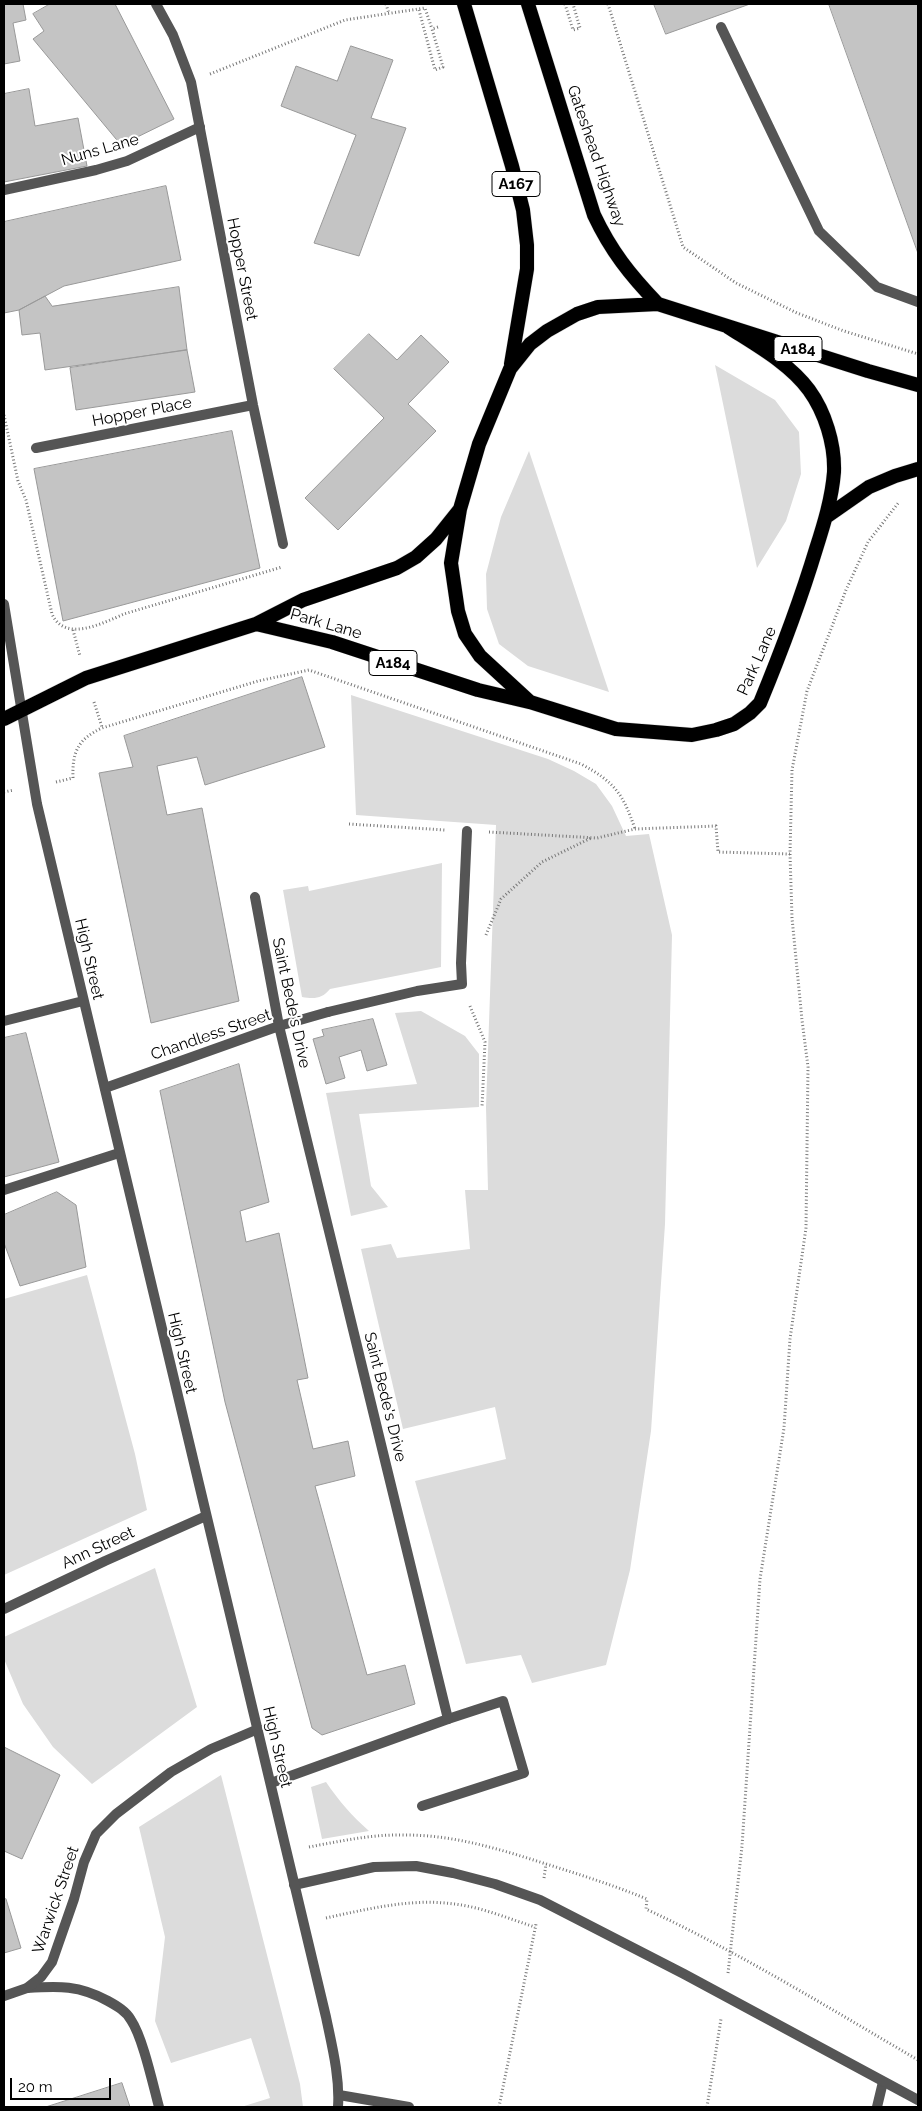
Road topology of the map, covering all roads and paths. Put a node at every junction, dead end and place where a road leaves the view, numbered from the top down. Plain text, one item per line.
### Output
1 (156, 4) edge
2 (386, 4) edge
3 (464, 4) edge
4 (528, 4) edge
5 (565, 4) edge
6 (573, 4) edge
7 (608, 4) edge
8 (418, 10) junction
9 (389, 14) junction
10 (438, 27) dead end
11 (721, 27) dead end
12 (432, 29) junction
13 (191, 82) junction
14 (200, 127) junction
15 (4, 190) edge
16 (918, 302) edge
17 (658, 304) junction
18 (728, 327) junction
19 (918, 354) edge
20 (510, 369) junction
21 (918, 384) edge
22 (253, 405) junction
23 (4, 415) edge
24 (36, 448) dead end
25 (918, 469) edge
26 (904, 500) dead end
27 (460, 509) junction
28 (826, 517) junction
29 (283, 544) joint
30 (4, 604) edge
31 (256, 624) junction
32 (530, 702) junction
33 (20, 710) junction
34 (4, 719) edge
35 (73, 778) dead end
36 (635, 829) junction
37 (467, 831) dead end
38 (592, 838) dead end
39 (597, 838) dead end
40 (790, 854) junction
41 (255, 897) dead end
42 (461, 963) junction
43 (462, 984) junction
44 (83, 1001) junction
45 (4, 1021) edge
46 (279, 1026) junction
47 (105, 1088) junction
48 (482, 1107) dead end
49 (119, 1152) junction
50 (4, 1190) edge
51 (206, 1516) junction
52 (4, 1609) edge
53 (448, 1719) junction
54 (258, 1729) junction
55 (270, 1783) junction
56 (422, 1806) dead end
57 (564, 1869) dead end
58 (294, 1885) junction
59 (303, 1922) junction
60 (731, 1952) junction
61 (27, 1988) junction
62 (4, 1996) edge
63 (918, 2060) edge
64 (712, 2079) dead end
65 (883, 2082) junction
66 (339, 2095) junction
67 (918, 2100) edge
68 (159, 2107) edge
69 (338, 2107) edge
70 (409, 2107) edge
71 (499, 2107) edge
72 (707, 2107) edge
73 (876, 2107) edge

1 - 13 street, Hopper Street
2 - 9 path
3 - 20 highway, A167
4 - 17 highway, Gateshead Highway
5 - 6 path
7 - 19 path
8 - 9 path
8 - 12 path
8 - 12 path
9 - 13 path
10 - 12 path
11 - 16 street
13 - 14 street, Hopper Street
14 - 15 street, Nuns Lane
14 - 22 street, Hopper Street
17 - 18 highway, Park Lane
17 - 20 highway, Park Lane
18 - 21 highway, Park Lane / A184
18 - 28 highway, Park Lane
20 - 27 highway, Park Lane
22 - 24 street, Hopper Place
22 - 29 street, Hopper Street
23 - 29 path
25 - 28 highway
26 - 40 path
27 - 31 highway, Park Lane
27 - 32 highway, Park Lane
28 - 32 highway, Park Lane
30 - 33 street, High Street
31 - 32 highway, Park Lane / A184
31 - 33 highway, Park Lane
33 - 34 highway, Park Lane
33 - 44 street, High Street
35 - 36 path
36 - 39 path
36 - 40 path
37 - 42 street
38 - 42 path
40 - 60 path
41 - 46 street, Saint Bede's Drive
42 - 43 street
43 - 46 street, Chandless Street
43 - 48 path
44 - 45 street
44 - 47 street, High Street
46 - 47 street, Chandless Street
46 - 53 street, Saint Bede's Drive
47 - 49 street, High Street
49 - 50 street
49 - 51 street, High Street
51 - 52 street, Ann Street
51 - 54 street, High Street
53 - 55 street
53 - 56 street
54 - 55 street, High Street
54 - 61 street, Warwick Street
55 - 58 street, High Street
57 - 60 path
58 - 59 street, High Street
58 - 65 street
59 - 66 street, High Street
59 - 71 path
60 - 63 path
61 - 62 street, Warwick Street
61 - 68 street
64 - 72 path
65 - 67 street
65 - 73 street
66 - 69 street, High Street
66 - 70 street

